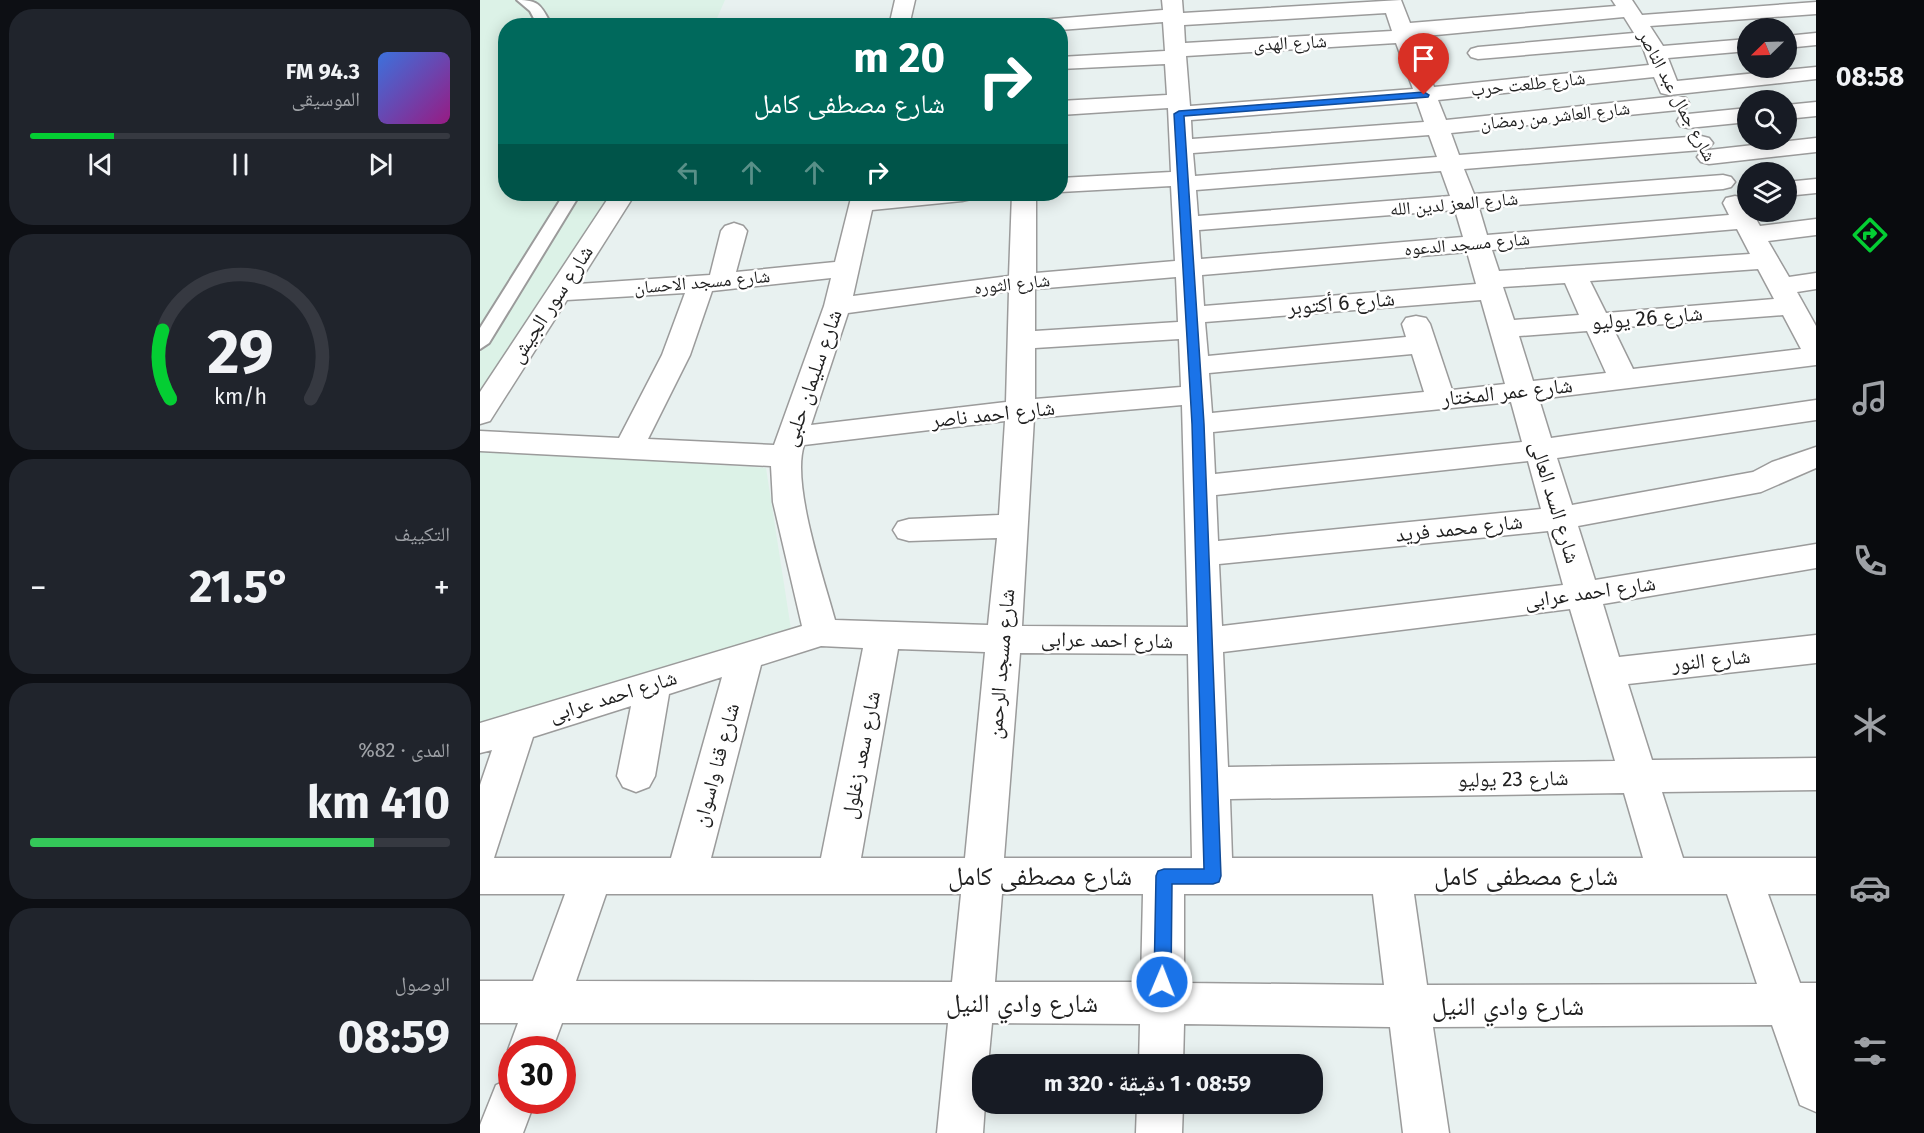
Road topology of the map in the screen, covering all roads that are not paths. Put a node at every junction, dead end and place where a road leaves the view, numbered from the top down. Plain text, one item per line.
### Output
1 (524, 0) edge
2 (905, 0) edge
3 (1816, 8) edge
4 (1173, 12) edge
5 (541, 18) edge
6 (901, 18) edge
7 (1068, 18) edge
8 (1398, 18) edge
9 (1816, 39) edge
10 (1797, 41) edge
11 (1737, 45) edge
12 (1649, 46) edge
13 (1478, 53) dead end
14 (1175, 54) junction
15 (1068, 62) edge
16 (1816, 73) edge
17 (1424, 95) junction
18 (1178, 107) junction
19 (1068, 108) edge
20 (1737, 108) edge
21 (1816, 109) edge
22 (1797, 111) edge
23 (1437, 128) junction
24 (1816, 145) edge
25 (1181, 147) junction
26 (1705, 150) junction
27 (1449, 163) junction
28 (1183, 181) junction
29 (1068, 185) edge
30 (1816, 186) edge
31 (1797, 188) edge
32 (1734, 191) edge
33 (568, 201) edge
34 (618, 201) edge
35 (862, 201) edge
36 (1023, 201) edge
37 (1465, 203) junction
38 (1186, 224) junction
39 (1816, 227) edge
40 (1748, 228) junction
41 (734, 231) dead end
42 (1477, 244) junction
43 (1767, 261) junction
44 (1188, 267) junction
45 (845, 269) junction
46 (1574, 274) junction
47 (1816, 280) edge
48 (1021, 282) junction
49 (711, 283) junction
50 (1490, 286) junction
51 (559, 293) junction
52 (1786, 296) junction
53 (1407, 298) junction
54 (837, 306) junction
55 (1192, 322) junction
56 (1597, 322) junction
57 (1503, 330) junction
58 (1020, 340) junction
59 (1813, 342) edge
60 (480, 343) edge
61 (1422, 344) junction
62 (1623, 379) junction
63 (1195, 380) junction
64 (1522, 392) junction
65 (1441, 400) junction
66 (1020, 410) junction
67 (1816, 410) edge
68 (480, 414) edge
69 (1198, 424) junction
70 (480, 441) edge
71 (788, 447) junction
72 (628, 450) junction
73 (1539, 450) junction
74 (1816, 457) edge
75 (1200, 486) junction
76 (1560, 518) junction
77 (1014, 526) junction
78 (909, 530) dead end
79 (1202, 554) junction
80 (1816, 556) edge
81 (1583, 595) junction
82 (821, 633) junction
83 (883, 634) junction
84 (1002, 639) junction
85 (1205, 641) junction
86 (1816, 649) edge
87 (746, 654) junction
88 (1607, 672) junction
89 (653, 684) junction
90 (518, 725) junction
91 (480, 738) edge
92 (1816, 774) edge
93 (636, 776) dead end
94 (1638, 777) junction
95 (1210, 783) junction
96 (480, 846) edge
97 (480, 876) edge
98 (592, 876) junction
99 (686, 876) junction
100 (838, 876) junction
101 (984, 876) junction
102 (1164, 876) junction
103 (1213, 876) junction
104 (1391, 876) junction
105 (1668, 876) junction
106 (1742, 876) junction
107 (1816, 876) edge
108 (480, 1002) edge
109 (547, 1002) junction
110 (972, 1002) junction
111 (1162, 1003) junction
112 (1801, 1004) edge
113 (1409, 1006) junction
114 (535, 1036) edge
115 (1161, 1054) edge
116 (1816, 1089) edge
117 (507, 1114) edge
118 (1160, 1114) edge
119 (500, 1133) edge
120 (960, 1133) edge
121 (1159, 1133) edge
122 (1426, 1133) edge

1 - 5 lane
2 - 6 street
3 - 12 street
4 - 7 street
4 - 8 street
4 - 14 street
8 - 12 street, شارع الهدى
8 - 14 street, شارع الهدى
8 - 17 street, شارع السد العالى
9 - 10 street
11 - 12 street, شارع طلعت حرب
12 - 13 street
12 - 16 street, شارع العاشر من رمضان
12 - 17 street, شارع طلعت حرب
12 - 20 street
12 - 23 street, شارع العاشر من رمضان
12 - 26 street, شارع جمال عبد الناصر
14 - 15 street, شارع الهدى
14 - 18 street
17 - 18 street, شارع طلعت حرب
17 - 23 street, شارع السد العالى
18 - 19 street, شارع طلعت حرب
18 - 25 street
21 - 22 street
23 - 25 street, شارع العاشر من رمضان
23 - 27 street, شارع السد العالى
24 - 26 street
25 - 28 street
26 - 27 street
26 - 32 street, شارع جمال عبد الناصر
27 - 28 street
27 - 37 street, شارع السد العالى
28 - 29 street
28 - 38 street
30 - 31 street
32 - 37 street, شارع المعز لدين الله
32 - 40 street, شارع جمال عبد الناصر
33 - 60 lane
34 - 51 street, شارع سور الجيش
35 - 45 street, شارع سليمان حلبى
36 - 48 street, شارع مسجد الرحمن
37 - 38 street, شارع المعز لدين الله
37 - 42 street, شارع السد العالى
38 - 44 street
39 - 40 street
40 - 42 street, شارع مسجد الدعوه
40 - 43 street, شارع جمال عبد الناصر
41 - 49 street
42 - 44 street, شارع مسجد الدعوه
42 - 50 street, شارع السد العالى
43 - 46 street, شارع 6 أكتوبر
43 - 52 street, شارع جمال عبد الناصر
44 - 48 street, شارع الثوره
44 - 55 street
45 - 49 street, شارع مسجد الاحسان
45 - 54 street, شارع سليمان حلبى
46 - 50 street, شارع 6 أكتوبر
46 - 56 street
47 - 52 street, شارع 26 يوليو
48 - 54 street, شارع الثوره
48 - 58 street, شارع مسجد الرحمن
49 - 51 street, شارع مسجد الاحسان
49 - 72 street
50 - 53 street, شارع 6 أكتوبر
50 - 57 street, شارع السد العالى
51 - 68 street, شارع سور الجيش
52 - 56 street, شارع 26 يوليو
52 - 59 street, شارع جمال عبد الناصر
53 - 55 street, شارع 6 أكتوبر
53 - 61 street
54 - 71 street, شارع سليمان حلبى
55 - 58 street, شارع 6 أكتوبر
55 - 63 street
56 - 57 street, شارع 26 يوليو
56 - 62 street
57 - 64 street, شارع السد العالى
58 - 66 street, شارع مسجد الرحمن
59 - 62 street, شارع عمر المختار
61 - 63 street, شارع احمد ناصر
61 - 65 street
62 - 64 street, شارع عمر المختار
63 - 66 street, شارع احمد ناصر
63 - 69 street
64 - 65 street, شارع عمر المختار
64 - 73 street, شارع السد العالى
65 - 69 street, شارع عمر المختار
66 - 71 street, شارع احمد ناصر
66 - 77 street, شارع مسجد الرحمن
67 - 73 street
69 - 75 street
70 - 72 street, شارع احمد ناصر
71 - 72 street, شارع احمد ناصر
71 - 82 street, شارع سليمان حلبى
73 - 75 street
73 - 76 street, شارع السد العالى
74 - 76 street, شارع محمد فريد
75 - 79 street
76 - 79 street, شارع محمد فريد
76 - 81 street, شارع السد العالى
77 - 78 street
77 - 84 street, شارع مسجد الرحمن
79 - 85 street
80 - 81 street, شارع احمد عرابى
81 - 85 street, شارع احمد عرابى
81 - 88 street, شارع السد العالى
82 - 83 street, شارع احمد عرابى
82 - 87 street, شارع احمد عرابى
83 - 84 street, شارع احمد عرابى
83 - 100 street, شارع سعد زغلول
84 - 85 street, شارع احمد عرابى
84 - 101 street, شارع مسجد الرحمن
85 - 95 street
86 - 88 street, شارع النور
87 - 89 street, شارع احمد عرابى
87 - 99 street, شارع قنا واسوان
88 - 94 street, شارع السد العالى
89 - 90 street, شارع احمد عرابى
89 - 93 street
90 - 91 street, شارع احمد عرابى
90 - 96 street
92 - 94 street, شارع 23 يوليو
94 - 95 street, شارع 23 يوليو
94 - 105 street, شارع السد العالى
95 - 103 street
97 - 98 street, شارع مصطفى كامل
98 - 99 street, شارع مصطفى كامل
98 - 109 street
99 - 100 street, شارع مصطفى كامل
100 - 101 street, شارع مصطفى كامل
101 - 102 street, شارع مصطفى كامل
101 - 110 street, شارع مسجد الرحمن
102 - 103 street, شارع مصطفى كامل
102 - 111 street
103 - 104 street, شارع مصطفى كامل
104 - 105 street, شارع مصطفى كامل
104 - 113 street
105 - 106 street, شارع مصطفى كامل
106 - 107 street, شارع مصطفى كامل
106 - 112 street
108 - 109 street, شارع وادي النيل
109 - 110 street, شارع وادي النيل
109 - 114 street
110 - 111 street, شارع وادي النيل
110 - 120 street, شارع مسجد الرحمن
111 - 113 street, شارع وادي النيل
111 - 115 street
112 - 113 street, شارع وادي النيل
112 - 116 street
113 - 122 street
117 - 119 street
118 - 121 street

